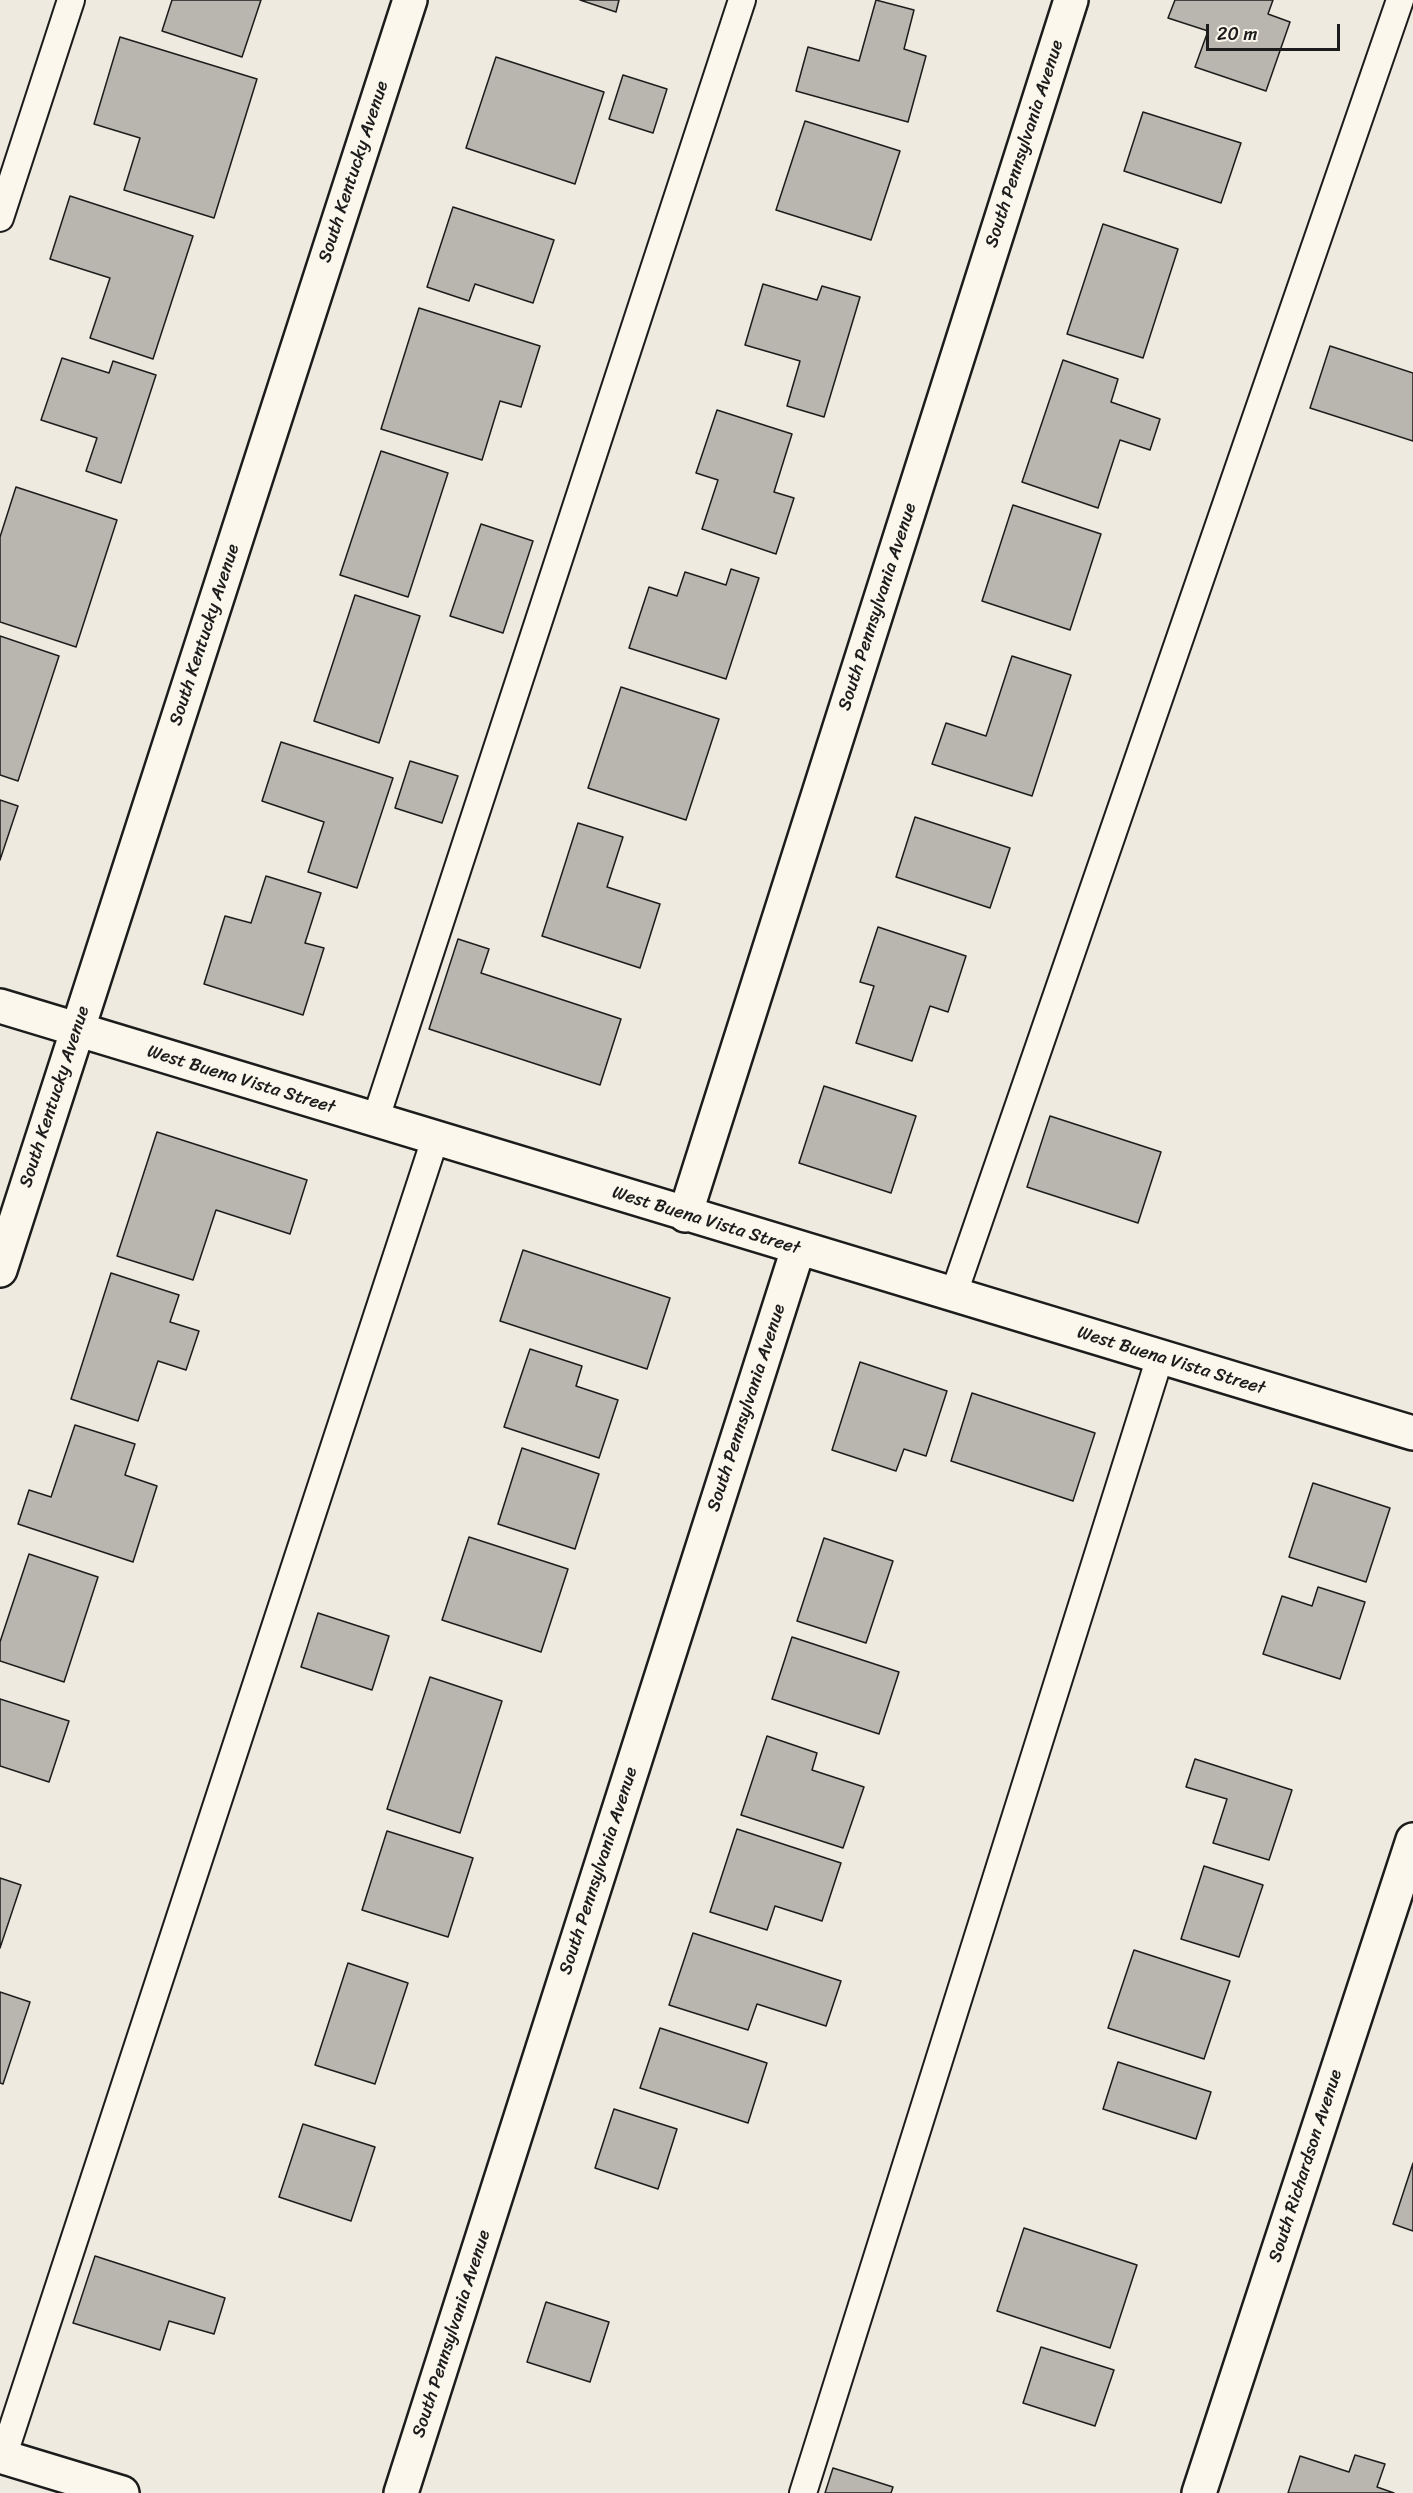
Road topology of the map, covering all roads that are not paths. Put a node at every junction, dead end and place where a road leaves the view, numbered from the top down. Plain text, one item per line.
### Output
1 (71, 0) edge
2 (410, 0) edge
3 (742, 0) edge
4 (1071, 0) edge
5 (1400, 0) edge
6 (0, 218) edge
7 (0, 1006) edge
8 (77, 1030) junction
9 (375, 1121) junction
10 (435, 1139) junction
11 (685, 1215) junction
12 (798, 1249) junction
13 (0, 1270) edge
14 (953, 1296) junction
15 (1160, 1357) junction
16 (1413, 1433) edge
17 (1413, 1840) edge
18 (2, 2457) edge
19 (122, 2493) edge
20 (401, 2493) edge
21 (803, 2493) edge
22 (1199, 2493) edge

1 - 6 lane
2 - 8 street, South Kentucky Avenue
3 - 9 lane
4 - 11 street, South Pennsylvania Avenue
5 - 14 lane
7 - 8 street, West Buena Vista Street
8 - 9 street, West Buena Vista Street
8 - 13 street, South Kentucky Avenue
9 - 10 street, West Buena Vista Street
10 - 11 street, West Buena Vista Street
10 - 18 lane
11 - 12 street, West Buena Vista Street
12 - 14 street, West Buena Vista Street
12 - 20 street, South Pennsylvania Avenue
14 - 15 street, West Buena Vista Street
15 - 16 street, West Buena Vista Street
15 - 21 lane
17 - 22 street, South Richardson Avenue
18 - 19 street

